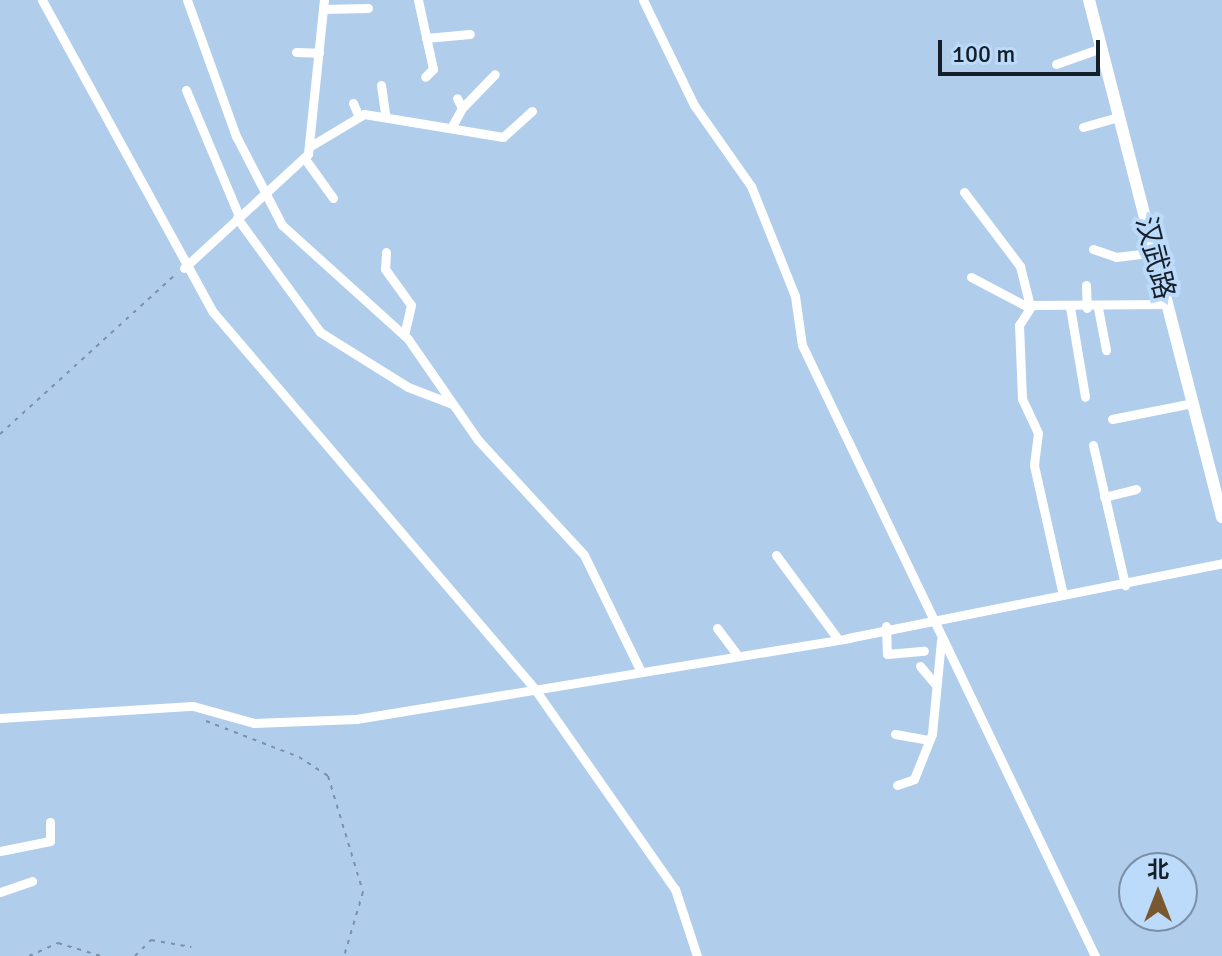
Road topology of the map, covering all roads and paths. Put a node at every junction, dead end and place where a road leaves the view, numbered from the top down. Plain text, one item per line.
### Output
1 (42, 0) edge
2 (187, 0) edge
3 (418, 0) edge
4 (643, 0) edge
5 (1089, 0) edge
6 (324, 4) edge
7 (368, 8) dead end
8 (470, 34) dead end
9 (426, 38) junction
10 (1101, 48) junction
11 (296, 52) dead end
12 (319, 53) junction
13 (1056, 64) dead end
14 (495, 74) dead end
15 (425, 77) dead end
16 (381, 85) dead end
17 (186, 90) dead end
18 (353, 103) dead end
19 (532, 111) dead end
20 (385, 115) junction
21 (359, 117) junction
22 (1119, 117) junction
23 (1083, 127) dead end
24 (451, 128) junction
25 (309, 147) junction
26 (305, 159) junction
27 (964, 192) dead end
28 (266, 195) junction
29 (333, 198) dead end
30 (238, 217) junction
31 (1093, 249) dead end
32 (386, 252) dead end
33 (1154, 252) junction
34 (184, 268) junction
35 (971, 277) dead end
36 (1086, 285) dead end
37 (1167, 304) junction
38 (1029, 307) junction
39 (1070, 307) junction
40 (1087, 308) junction
41 (1098, 308) junction
42 (404, 335) junction
43 (1106, 350) dead end
44 (1085, 397) dead end
45 (1193, 403) junction
46 (452, 404) junction
47 (1112, 419) dead end
48 (0, 434) edge
49 (1093, 445) dead end
50 (1136, 489) dead end
51 (1104, 497) junction
52 (1222, 517) edge
53 (776, 555) dead end
54 (1222, 563) edge
55 (1125, 585) junction
56 (1063, 595) junction
57 (931, 617) junction
58 (886, 626) junction
59 (717, 628) dead end
60 (838, 639) junction
61 (941, 640) junction
62 (924, 651) dead end
63 (736, 653) junction
64 (920, 666) dead end
65 (640, 670) junction
66 (935, 684) junction
67 (534, 688) junction
68 (177, 707) junction
69 (0, 718) edge
70 (895, 734) dead end
71 (929, 740) junction
72 (897, 785) dead end
73 (50, 822) dead end
74 (0, 851) edge
75 (32, 881) dead end
76 (0, 892) edge
77 (191, 947) dead end
78 (29, 956) edge
79 (101, 956) edge
80 (135, 956) edge
81 (344, 956) edge
82 (697, 956) edge
83 (1095, 956) edge

1 - 34 street
2 - 28 street
3 - 9 street
4 - 57 street
5 - 10 main road, 汉武路
6 - 7 street
6 - 12 street
8 - 9 street
9 - 15 street
10 - 13 street
10 - 22 main road, 汉武路
11 - 12 street
12 - 25 street
14 - 24 street
16 - 20 street
17 - 30 street
18 - 21 street
19 - 24 street
20 - 21 street
20 - 24 street
21 - 25 street
22 - 23 street
22 - 33 main road, 汉武路
25 - 26 street
26 - 28 street
26 - 29 street
27 - 38 street
28 - 30 street
28 - 42 street
30 - 34 street
30 - 46 street
31 - 33 street
32 - 42 street
33 - 37 main road, 汉武路
34 - 48 path
34 - 67 street
35 - 38 street
36 - 40 street
37 - 41 street
37 - 45 main road, 汉武路
38 - 39 street
38 - 56 street
39 - 40 street
39 - 44 street
40 - 41 street
41 - 43 street
42 - 46 street
45 - 47 street
45 - 52 main road, 汉武路
46 - 65 street
49 - 51 street
50 - 51 street
51 - 55 street
53 - 60 street
54 - 55 street
55 - 56 street
56 - 57 street
57 - 58 street
57 - 61 street
58 - 60 street
58 - 62 street
59 - 63 street
60 - 63 street
61 - 66 street
61 - 83 street
63 - 65 street
64 - 66 street
65 - 67 street
66 - 71 street
67 - 68 street
67 - 82 street
68 - 69 street
68 - 81 path
70 - 71 street
71 - 72 street
73 - 74 street
75 - 76 street
77 - 80 path
78 - 79 path

